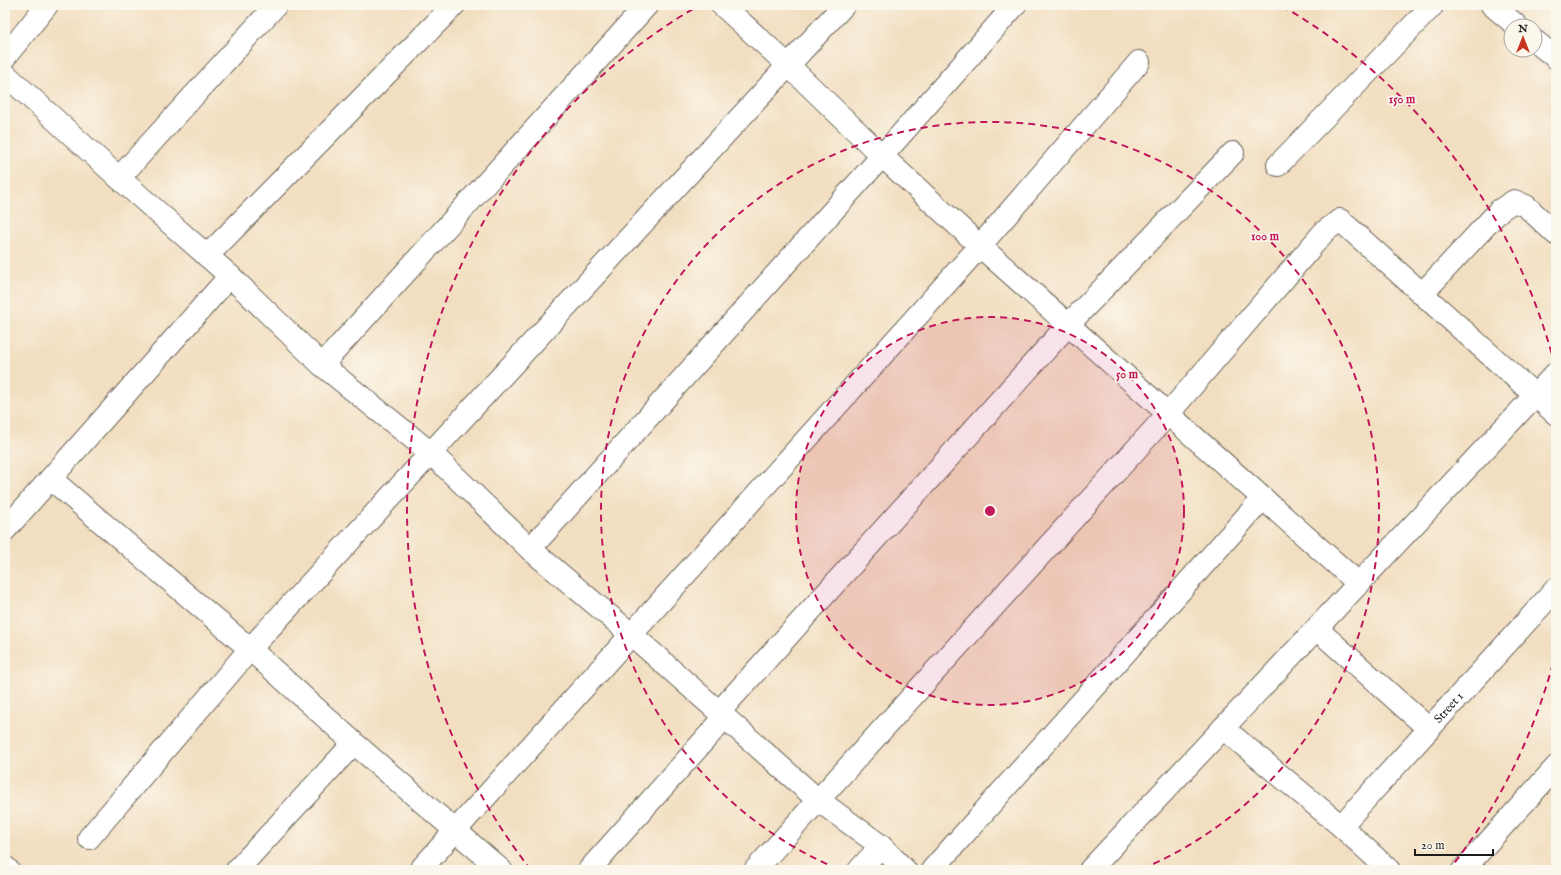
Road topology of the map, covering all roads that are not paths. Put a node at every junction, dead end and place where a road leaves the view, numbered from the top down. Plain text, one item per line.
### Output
1 (47, 5) edge
2 (276, 5) edge
3 (454, 5) edge
4 (647, 5) edge
5 (722, 5) edge
6 (844, 5) edge
7 (1015, 5) edge
8 (1433, 5) edge
9 (1492, 5) edge
10 (1507, 18) edge
11 (1543, 47) edge
12 (5, 57) edge
13 (1556, 58) edge
14 (1139, 62) dead end
15 (788, 66) junction
16 (5, 74) edge
17 (1233, 153) dead end
18 (882, 156) junction
19 (1278, 165) dead end
20 (119, 178) junction
21 (1556, 234) edge
22 (980, 246) junction
23 (207, 256) junction
24 (230, 276) junction
25 (1422, 294) junction
26 (1068, 326) junction
27 (322, 365) junction
28 (1556, 373) edge
29 (1535, 395) junction
30 (1168, 414) junction
31 (1556, 414) edge
32 (431, 453) junction
33 (51, 478) junction
34 (1263, 498) junction
35 (5, 530) edge
36 (530, 549) junction
37 (1359, 584) junction
38 (1556, 589) edge
39 (1317, 629) junction
40 (632, 635) junction
41 (250, 649) junction
42 (722, 715) junction
43 (1223, 728) junction
44 (1429, 729) junction
45 (354, 743) junction
46 (1556, 767) edge
47 (818, 800) junction
48 (1341, 826) junction
49 (455, 830) junction
50 (90, 838) dead end
51 (881, 846) junction
52 (5, 867) edge
53 (8, 870) edge
54 (237, 870) edge
55 (420, 870) edge
56 (500, 870) edge
57 (589, 870) edge
58 (755, 870) edge
59 (859, 870) edge
60 (905, 870) edge
61 (932, 870) edge
62 (1090, 870) edge
63 (1389, 870) edge
64 (1463, 870) edge

1 - 12 street
2 - 20 street
3 - 23 street
4 - 27 street
5 - 15 street
6 - 15 street
7 - 18 street
8 - 19 street
9 - 10 street
11 - 13 street
14 - 22 street
15 - 18 street
15 - 32 street
16 - 20 street
17 - 26 street
18 - 22 street
18 - 36 street
20 - 23 street
21 - 25 street
22 - 26 street
22 - 40 street
23 - 24 street
24 - 27 street
24 - 33 street
25 - 29 street
25 - 30 street
26 - 30 street
26 - 42 street
27 - 32 street
28 - 29 street
29 - 31 street
29 - 37 street
30 - 34 street
30 - 47 street
32 - 36 street
32 - 41 street
33 - 35 street
33 - 41 street
34 - 37 street
34 - 61 street
36 - 40 street
37 - 39 street
38 - 44 street, Street 1
39 - 43 street
39 - 44 street
40 - 42 street
40 - 49 street
41 - 45 street
41 - 50 street
42 - 47 street
42 - 57 street
43 - 48 street
43 - 62 street
44 - 48 street, Street 1
45 - 49 street
45 - 54 street
46 - 64 street
47 - 51 street
47 - 58 street
48 - 63 street
49 - 55 street
49 - 56 street
51 - 59 street
51 - 60 street
52 - 53 street

